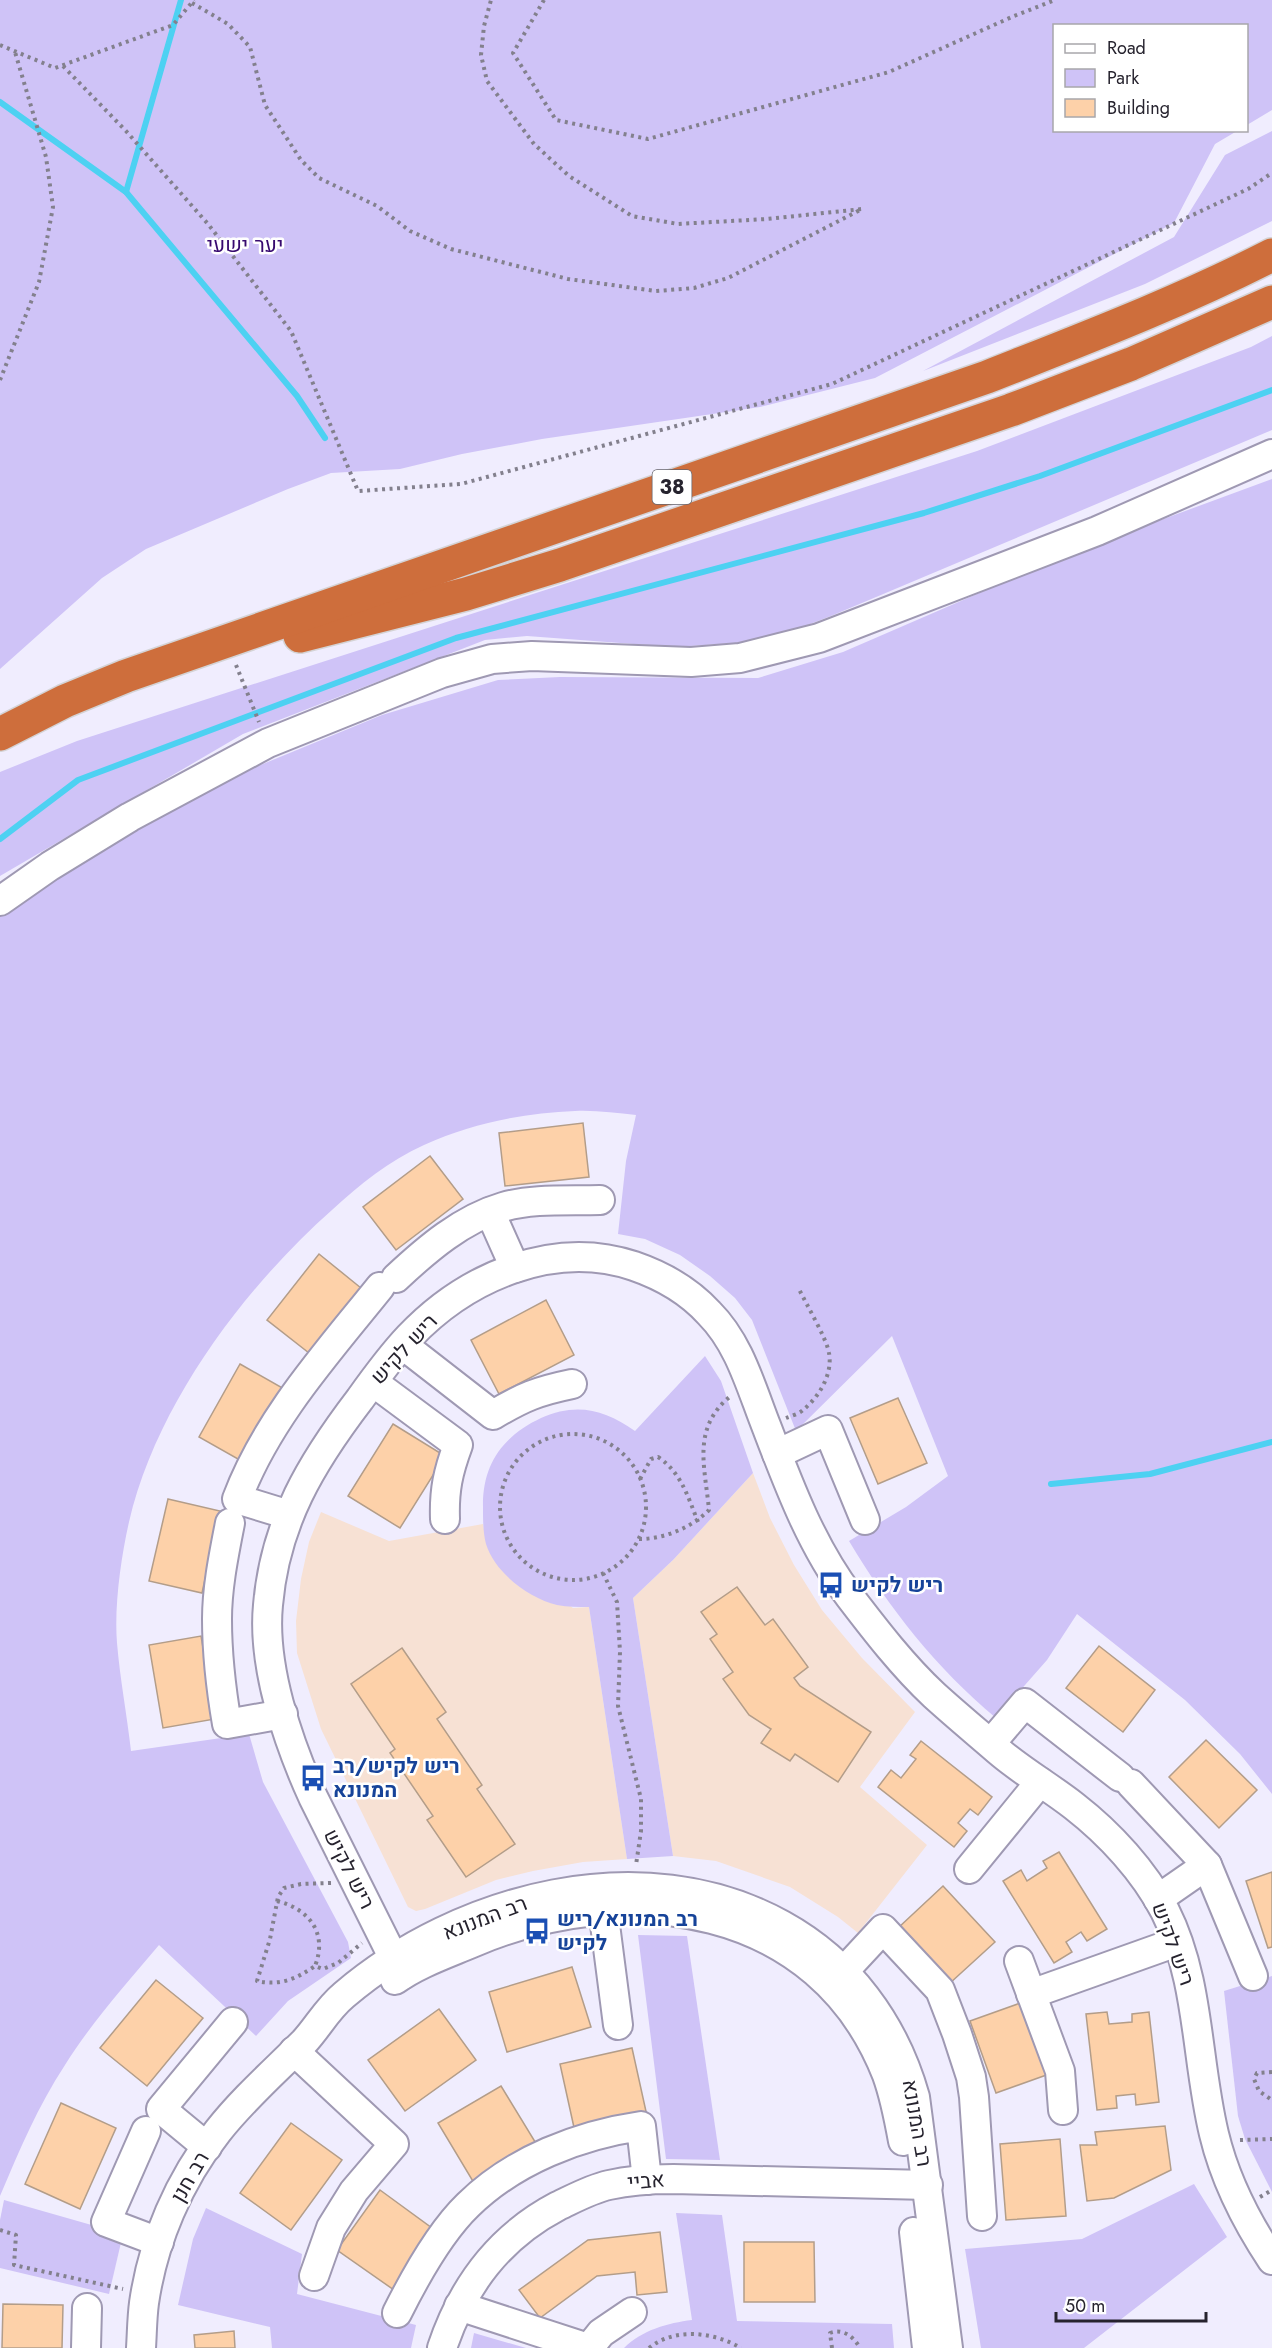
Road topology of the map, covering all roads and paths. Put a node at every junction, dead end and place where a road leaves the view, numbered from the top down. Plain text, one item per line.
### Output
1 (491, 0) edge
2 (544, 0) edge
3 (1055, 0) edge
4 (193, 2) edge
5 (0, 45) edge
6 (15, 52) junction
7 (63, 66) junction
8 (1272, 173) edge
9 (1272, 255) edge
10 (1272, 302) edge
11 (0, 380) edge
12 (1272, 454) edge
13 (231, 653) junction
14 (64, 701) junction
15 (0, 734) edge
16 (268, 743) junction
17 (0, 901) edge
18 (600, 1200) dead end
19 (490, 1212) junction
20 (515, 1268) junction
21 (799, 1289) dead end
22 (403, 1345) junction
23 (373, 1382) junction
24 (749, 1382) junction
25 (572, 1384) dead end
26 (766, 1426) junction
27 (777, 1454) junction
28 (640, 1480) junction
29 (289, 1515) junction
30 (445, 1519) dead end
31 (865, 1520) dead end
32 (698, 1522) junction
33 (230, 1523) dead end
34 (639, 1539) junction
35 (603, 1573) junction
36 (283, 1714) junction
37 (991, 1743) junction
38 (1040, 1782) junction
39 (1207, 1865) junction
40 (969, 1869) dead end
41 (355, 1882) junction
42 (633, 1886) junction
43 (1158, 1899) junction
44 (278, 1900) junction
45 (603, 1909) junction
46 (379, 1930) junction
47 (1177, 1942) junction
48 (1019, 1962) dead end
49 (315, 1966) junction
50 (398, 1967) junction
51 (844, 1971) junction
52 (1253, 1976) dead end
53 (1031, 1994) junction
54 (233, 2022) dead end
55 (618, 2025) dead end
56 (300, 2045) junction
57 (1272, 2072) edge
58 (1272, 2100) edge
59 (1063, 2110) dead end
60 (146, 2130) dead end
61 (1272, 2139) edge
62 (1216, 2141) junction
63 (207, 2147) junction
64 (647, 2180) junction
65 (918, 2185) junction
66 (982, 2216) dead end
67 (0, 2230) edge
68 (159, 2242) junction
69 (1272, 2260) edge
70 (314, 2276) dead end
71 (145, 2294) junction
72 (459, 2306) junction
73 (87, 2308) dead end
74 (397, 2313) dead end
75 (632, 2313) dead end
76 (86, 2348) edge
77 (141, 2348) edge
78 (441, 2348) edge
79 (589, 2348) edge
80 (649, 2348) edge
81 (741, 2348) edge
82 (832, 2348) edge
83 (860, 2348) edge
84 (927, 2348) edge
85 (948, 2348) edge

1 - 4 path
2 - 3 path
4 - 7 path
5 - 6 path
6 - 7 path
6 - 11 path
7 - 8 path
9 - 14 highway, 38
10 - 13 highway, 38
12 - 16 street
13 - 14 highway, 38
13 - 16 path
14 - 15 highway, 38
16 - 17 street
18 - 19 street
19 - 20 street
19 - 29 street
20 - 22 street, ריש לקיש
20 - 24 street, ריש לקיש
21 - 26 path
22 - 23 street, ריש לקיש
22 - 25 street
23 - 29 street, ריש לקיש
23 - 30 street
24 - 26 street, ריש לקיש
24 - 32 path
26 - 27 street, ריש לקיש
27 - 31 street
27 - 37 street, ריש לקיש
28 - 32 path
28 - 34 path
28 - 35 path
29 - 36 street, ריש לקיש
32 - 34 path
33 - 36 street
34 - 35 path
35 - 42 path
36 - 41 street, ריש לקיש
37 - 38 street, ריש לקיש
37 - 39 street
38 - 40 street
38 - 43 street, ריש לקיש
39 - 43 street
39 - 52 street
41 - 44 path
41 - 46 street, ריש לקיש
42 - 50 street, רב המנונא
42 - 51 street, רב המנונא
43 - 47 street, ריש לקיש
44 - 49 path
44 - 49 path
45 - 50 street, רב המנונא
45 - 55 street
45 - 65 street, רב המנונא
46 - 49 path
46 - 50 street, ריש לקיש
47 - 53 street
47 - 62 street, ריש לקיש
48 - 53 street
50 - 56 street, רב חנן
51 - 65 street, רב המנונא
51 - 66 street
53 - 59 street
54 - 63 street
56 - 63 street, רב חנן
56 - 70 street
57 - 58 path
60 - 68 street
61 - 62 path
62 - 69 street, ריש לקיש
63 - 68 street, רב חנן
64 - 65 street, אביי
64 - 72 street, אביי
64 - 74 street
65 - 84 street, רב המנונא
65 - 85 street, רב המנונא
67 - 71 path
68 - 71 street, רב חנן
71 - 77 street, רב חנן
72 - 78 street, אביי
72 - 79 street
73 - 76 street
75 - 79 street
80 - 81 path
82 - 83 path

